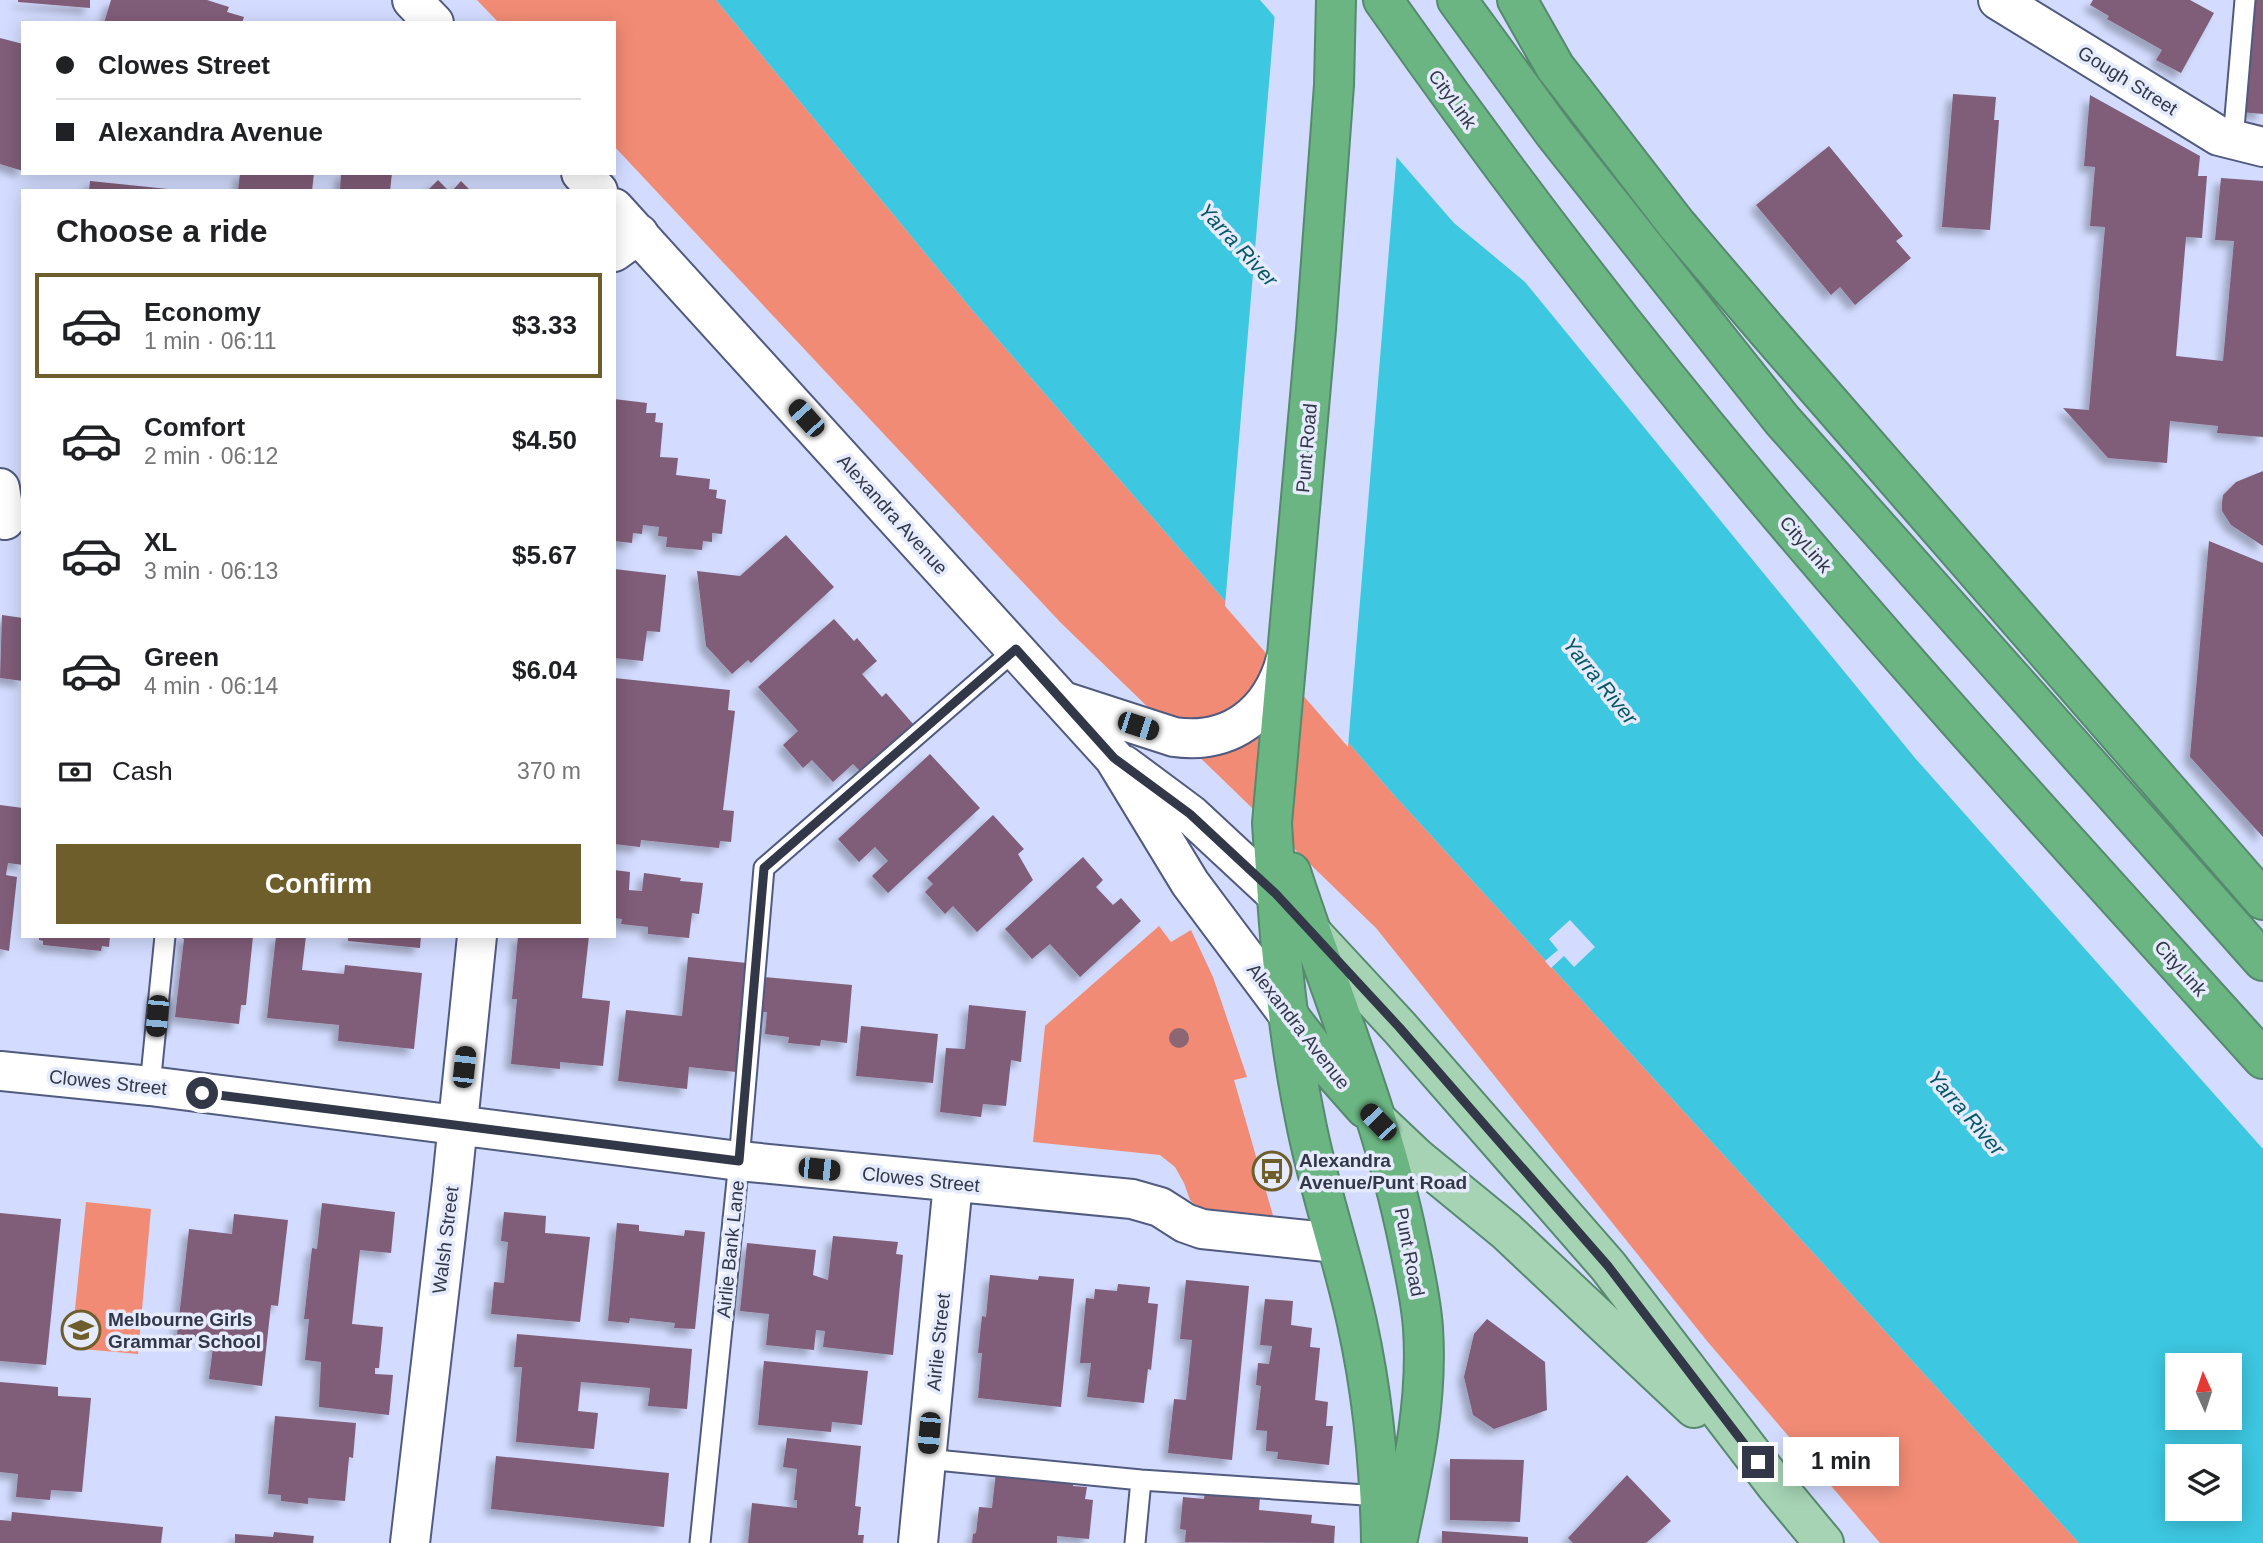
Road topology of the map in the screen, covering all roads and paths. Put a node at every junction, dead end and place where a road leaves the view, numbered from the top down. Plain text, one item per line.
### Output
1 (412, 0) edge
2 (1383, 0) edge
3 (1457, 0) edge
4 (1517, 0) edge
5 (1998, 0) edge
6 (2245, 0) edge
7 (1341, 12) edge
8 (432, 21) edge
9 (2248, 144) edge
10 (616, 216) edge
11 (1016, 649) junction
12 (1063, 702) junction
13 (1270, 723) junction
14 (1114, 758) junction
15 (1275, 809) junction
16 (1276, 894) junction
17 (2263, 900) edge
18 (1309, 930) junction
19 (165, 938) edge
20 (477, 938) edge
21 (2263, 961) edge
22 (1290, 1017) junction
23 (2263, 1059) edge
24 (0, 1071) edge
25 (150, 1086) junction
26 (1378, 1122) junction
27 (457, 1126) junction
28 (739, 1161) junction
29 (953, 1182) junction
30 (1336, 1243) junction
31 (926, 1459) junction
32 (1141, 1480) junction
33 (1775, 1484) junction
34 (1380, 1496) junction
35 (410, 1543) edge
36 (700, 1543) edge
37 (918, 1543) edge
38 (1135, 1543) edge
39 (1381, 1543) edge
40 (1397, 1543) edge
41 (1824, 1543) edge

1 - 8 street
2 - 23 highway, CityLink
3 - 21 highway
4 - 17 highway
5 - 9 street, Gough Street
6 - 9 lane
7 - 13 highway, Punt Road
10 - 11 street, Alexandra Avenue
11 - 12 street, Alexandra Avenue
11 - 28 lane, Airlie Bank Lane
12 - 13 street
12 - 14 street, Alexandra Avenue
13 - 15 highway, Punt Road
14 - 16 street, Alexandra Avenue
14 - 22 street, Alexandra Avenue
15 - 16 highway, Punt Road
15 - 18 highway, Punt Road
16 - 18 highway, Alexandra Avenue
16 - 22 highway, Punt Road
18 - 26 highway, Punt Road
18 - 33 main road, Alexandra Avenue
19 - 25 lane
20 - 27 street, Walsh Street
22 - 26 highway, Alexandra Avenue
22 - 30 highway, Punt Road
24 - 25 street, Clowes Street
25 - 27 street, Clowes Street
26 - 33 main road, Alexandra Avenue
26 - 40 highway, Punt Road
27 - 28 street, Clowes Street
27 - 35 street, Walsh Street
28 - 29 street, Clowes Street
28 - 36 lane, Airlie Bank Lane
29 - 30 street, Clowes Street
29 - 31 street, Airlie Street
30 - 34 highway, Punt Road
31 - 32 lane
31 - 37 street, Airlie Street
32 - 34 lane
32 - 38 lane
33 - 41 main road, Alexandra Avenue
34 - 39 highway, Punt Road

